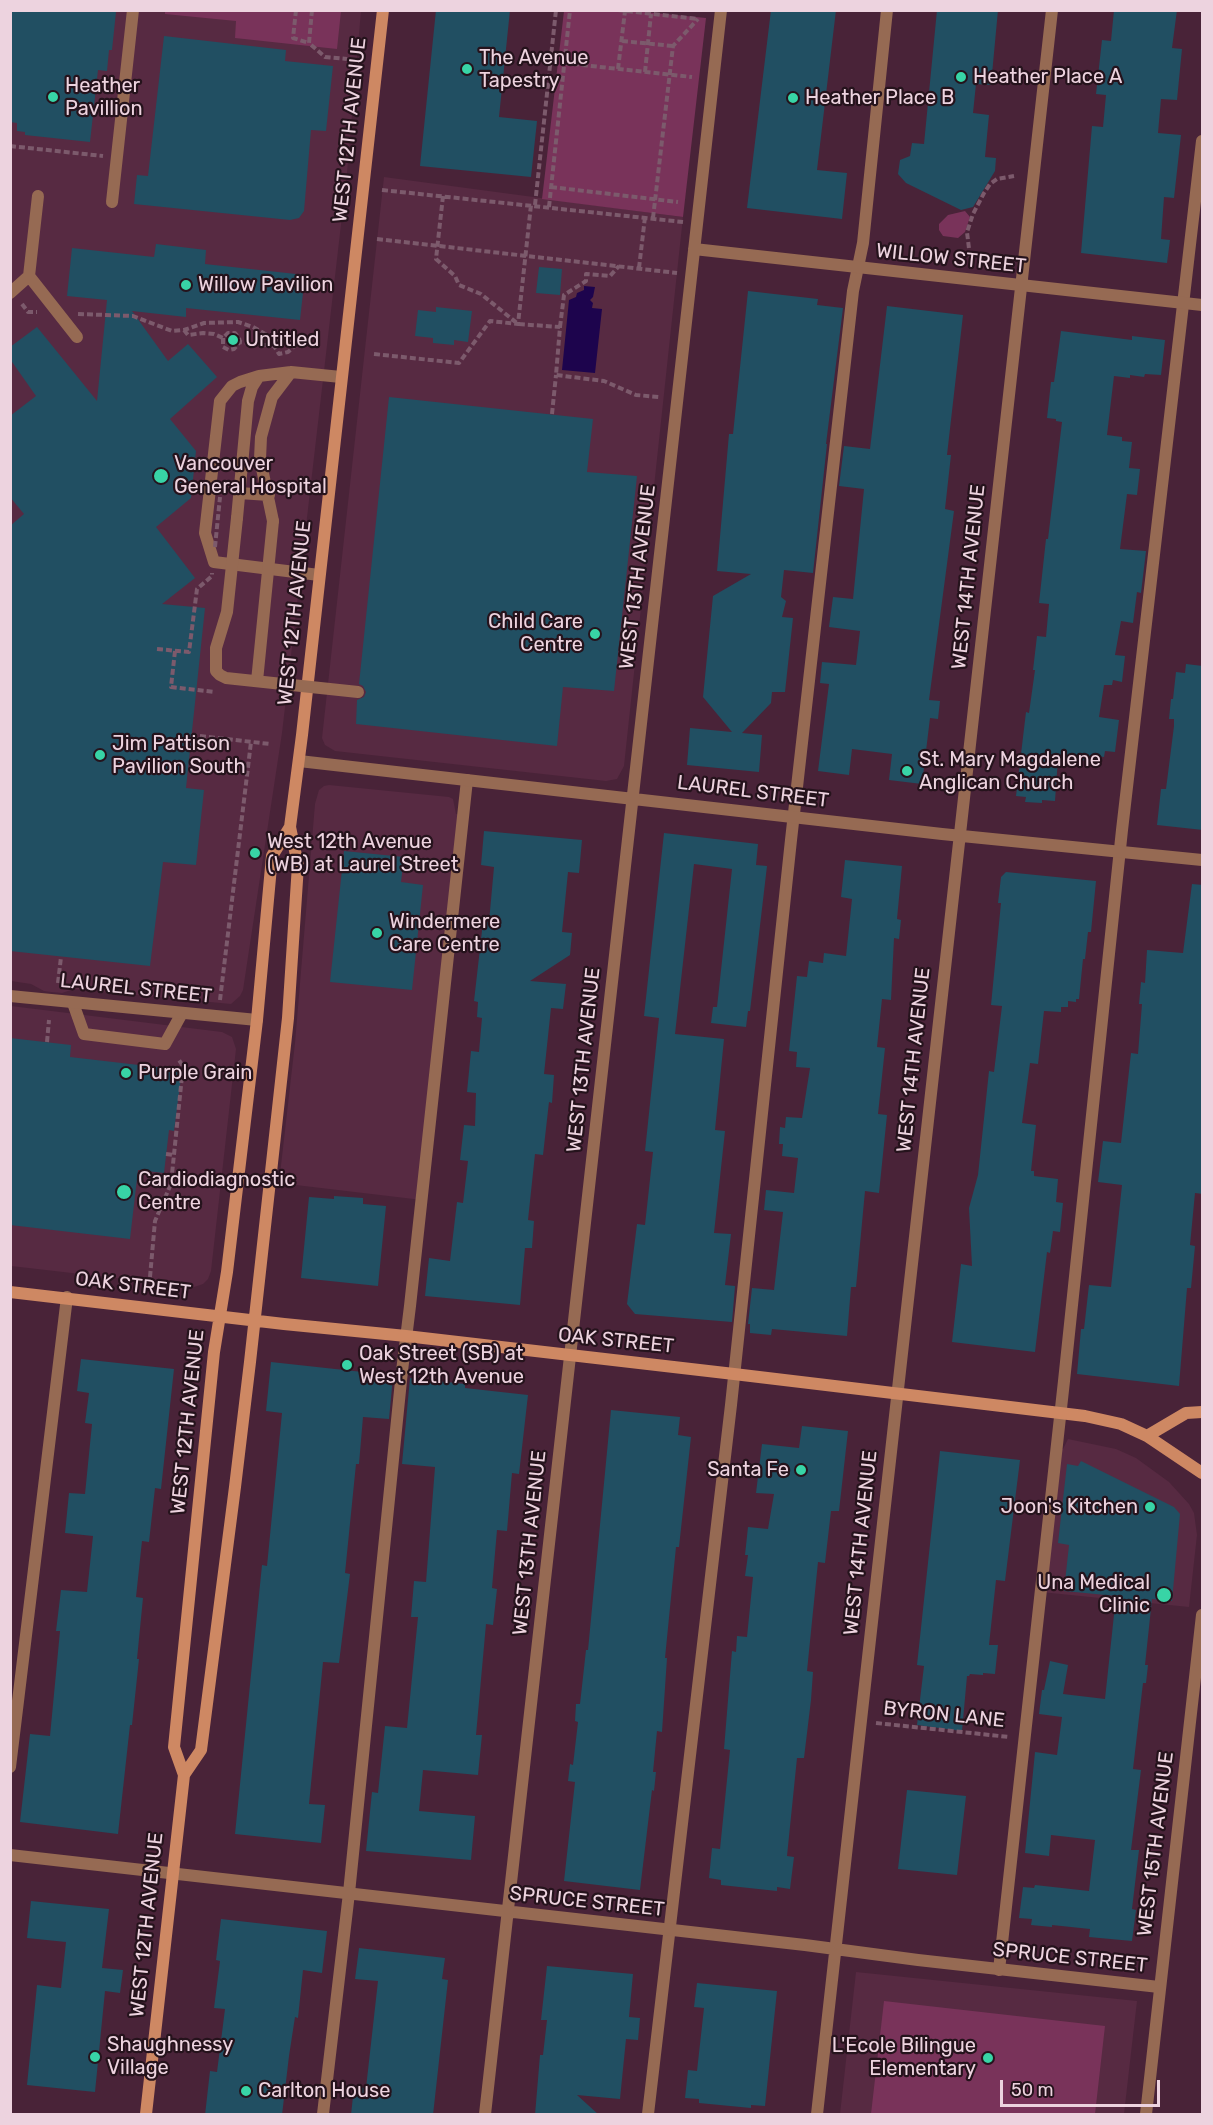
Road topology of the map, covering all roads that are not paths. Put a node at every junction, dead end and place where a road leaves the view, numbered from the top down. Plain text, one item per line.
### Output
1 (133, 10) edge
2 (383, 10) edge
3 (722, 10) edge
4 (887, 10) edge
5 (1052, 10) edge
6 (1203, 141) edge
7 (38, 196) dead end
8 (112, 202) dead end
9 (694, 249) junction
10 (857, 268) junction
11 (29, 276) junction
12 (1021, 286) junction
13 (10, 294) edge
14 (1185, 304) junction
15 (1203, 305) edge
16 (77, 337) dead end
17 (291, 372) junction
18 (259, 376) junction
19 (341, 377) junction
20 (239, 493) junction
21 (269, 495) junction
22 (319, 575) junction
23 (257, 681) junction
24 (358, 692) dead end
25 (298, 761) junction
26 (467, 780) junction
27 (632, 798) junction
28 (794, 816) junction
29 (290, 827) junction
30 (959, 836) junction
31 (1120, 852) junction
32 (1203, 860) edge
33 (10, 996) edge
34 (73, 1003) junction
35 (182, 1013) junction
36 (257, 1020) junction
37 (10, 1292) edge
38 (67, 1297) junction
39 (219, 1317) junction
40 (253, 1321) junction
41 (406, 1336) junction
42 (571, 1355) junction
43 (734, 1374) junction
44 (897, 1393) junction
45 (1060, 1412) junction
46 (1203, 1412) edge
47 (1147, 1436) junction
48 (1203, 1473) edge
49 (1203, 1615) edge
50 (10, 1767) edge
51 (184, 1775) junction
52 (10, 1855) edge
53 (173, 1872) junction
54 (349, 1893) junction
55 (508, 1912) junction
56 (670, 1930) junction
57 (836, 1949) junction
58 (999, 1970) junction
59 (1159, 1987) junction
60 (146, 2115) edge
61 (323, 2115) edge
62 (484, 2115) edge
63 (648, 2115) edge
64 (818, 2115) edge
65 (1146, 2115) edge

1 - 8 street
2 - 19 street, WEST 12TH AVENUE
3 - 9 street, WEST 13TH AVENUE
4 - 10 street
5 - 12 street, WEST 14TH AVENUE
6 - 14 street
7 - 11 street
9 - 10 street, WILLOW STREET
9 - 27 street, WEST 13TH AVENUE
10 - 12 street, WILLOW STREET
10 - 28 street
11 - 13 street
11 - 16 street
12 - 14 street, WILLOW STREET
12 - 30 street, WEST 14TH AVENUE
14 - 15 street, WILLOW STREET
14 - 31 street
17 - 18 street
17 - 19 street
17 - 21 street
18 - 20 street
18 - 22 street
19 - 22 street, WEST 12TH AVENUE
20 - 21 street
20 - 23 street, bridge
21 - 23 street, bridge
22 - 25 street, WEST 12TH AVENUE
23 - 24 street, bridge
25 - 26 street, LAUREL STREET
25 - 29 street, WEST 12TH AVENUE
26 - 27 street, LAUREL STREET
26 - 41 street
27 - 28 street, LAUREL STREET
27 - 42 street, WEST 13TH AVENUE
28 - 30 street, LAUREL STREET
28 - 43 street
29 - 36 street, WEST 12TH AVENUE
29 - 40 street, WEST 12TH AVENUE
30 - 31 street, LAUREL STREET
30 - 44 street, WEST 14TH AVENUE
31 - 32 street, LAUREL STREET
31 - 45 street
33 - 34 street, LAUREL STREET
34 - 35 street, LAUREL STREET
34 - 35 street
35 - 36 street, LAUREL STREET
36 - 39 street, WEST 12TH AVENUE
37 - 38 street, OAK STREET
38 - 39 street, OAK STREET
38 - 50 street
39 - 40 street, OAK STREET
39 - 51 street, WEST 12TH AVENUE
40 - 41 street, OAK STREET
40 - 51 street, WEST 12TH AVENUE
41 - 42 street, OAK STREET
41 - 54 street
42 - 43 street, OAK STREET
42 - 55 street, WEST 13TH AVENUE
43 - 44 street, OAK STREET
43 - 56 street
44 - 45 street, OAK STREET
44 - 57 street, WEST 14TH AVENUE
45 - 47 street, OAK STREET
45 - 58 street
46 - 47 street
47 - 48 street, OAK STREET
49 - 59 street, WEST 15TH AVENUE
51 - 53 street, WEST 12TH AVENUE
52 - 53 street, SPRUCE STREET
53 - 54 street, SPRUCE STREET
53 - 60 street, WEST 12TH AVENUE
54 - 55 street, SPRUCE STREET
54 - 61 street
55 - 56 street, SPRUCE STREET
55 - 62 street, WEST 13TH AVENUE
56 - 57 street, SPRUCE STREET
56 - 63 street
57 - 58 street, SPRUCE STREET
57 - 64 street, WEST 14TH AVENUE
58 - 59 street, SPRUCE STREET
59 - 65 street, WEST 15TH AVENUE

